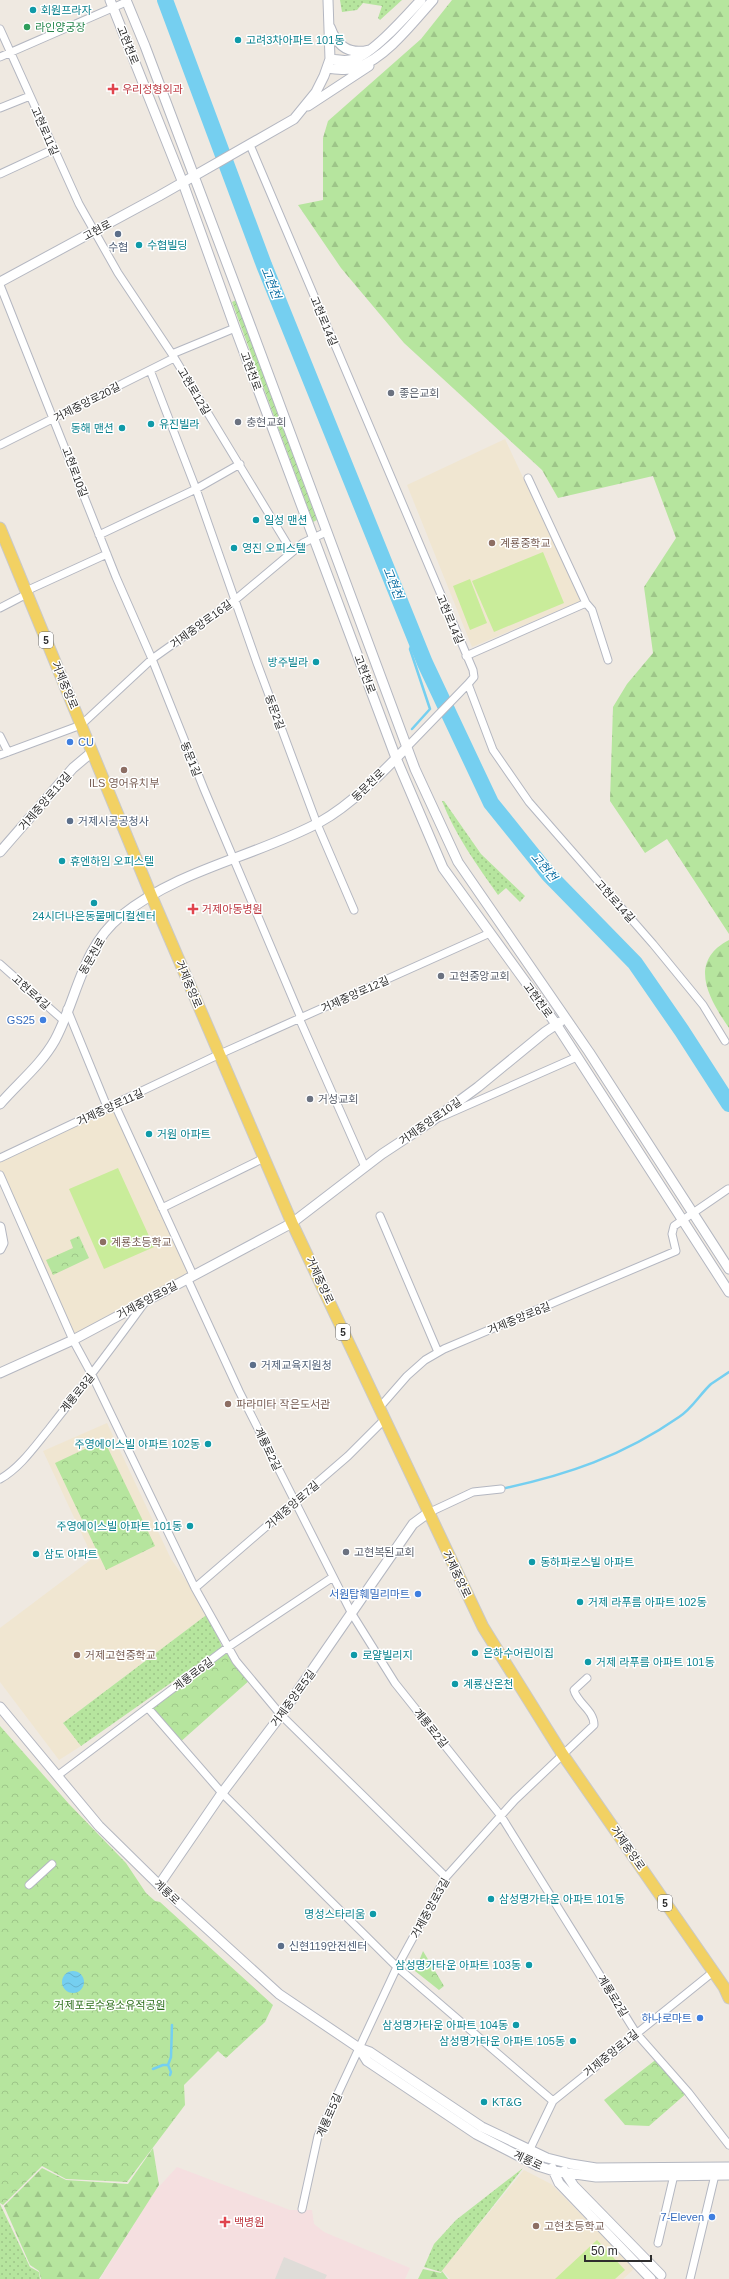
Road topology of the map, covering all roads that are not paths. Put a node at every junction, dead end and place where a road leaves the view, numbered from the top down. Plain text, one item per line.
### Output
1 (328, 0) edge
2 (421, 0) edge
3 (433, 0) edge
4 (126, 1) edge
5 (111, 4) edge
6 (328, 21) junction
7 (0, 29) edge
8 (370, 50) junction
9 (11, 53) junction
10 (380, 54) junction
11 (0, 58) edge
12 (328, 64) junction
13 (30, 96) junction
14 (0, 108) edge
15 (305, 108) junction
16 (250, 145) junction
17 (54, 149) junction
18 (0, 174) edge
19 (194, 176) junction
20 (183, 183) junction
21 (93, 232) junction
22 (0, 283) edge
23 (235, 328) junction
24 (173, 356) junction
25 (150, 370) junction
26 (54, 419) junction
27 (0, 445) edge
28 (240, 464) junction
29 (528, 478) dead end
30 (196, 489) junction
31 (0, 528) edge
32 (326, 532) junction
33 (99, 535) junction
34 (313, 538) junction
35 (292, 552) junction
36 (107, 554) junction
37 (26, 593) junction
38 (235, 600) junction
39 (586, 603) junction
40 (0, 608) edge
41 (466, 656) junction
42 (152, 659) junction
43 (608, 660) dead end
44 (468, 684) junction
45 (82, 725) junction
46 (0, 736) edge
47 (406, 747) junction
48 (8, 752) junction
49 (92, 752) junction
50 (0, 755) edge
51 (396, 758) junction
52 (317, 824) junction
53 (0, 852) edge
54 (233, 858) junction
55 (151, 895) junction
56 (354, 910) dead end
57 (490, 932) junction
58 (0, 964) edge
59 (67, 1009) junction
60 (300, 1018) junction
61 (566, 1018) junction
62 (63, 1020) junction
63 (556, 1024) junction
64 (725, 1041) dead end
65 (220, 1054) junction
66 (576, 1057) junction
67 (0, 1104) edge
68 (115, 1105) junction
69 (108, 1109) junction
70 (432, 1122) junction
71 (0, 1158) edge
72 (264, 1158) junction
73 (365, 1167) junction
74 (0, 1175) edge
75 (728, 1189) dead end
76 (162, 1208) junction
77 (692, 1214) junction
78 (380, 1216) dead end
79 (682, 1219) junction
80 (292, 1223) junction
81 (0, 1227) edge
82 (0, 1249) edge
83 (729, 1269) edge
84 (190, 1277) junction
85 (729, 1292) edge
86 (146, 1300) junction
87 (73, 1340) junction
88 (438, 1352) junction
89 (0, 1373) edge
90 (92, 1375) junction
91 (379, 1408) junction
92 (385, 1419) junction
93 (0, 1479) edge
94 (501, 1489) dead end
95 (295, 1503) junction
96 (428, 1513) junction
97 (333, 1577) junction
98 (195, 1588) junction
99 (352, 1614) junction
100 (228, 1647) junction
101 (587, 1678) dead end
102 (0, 1707) edge
103 (148, 1708) junction
104 (281, 1715) junction
105 (563, 1755) junction
106 (57, 1776) junction
107 (222, 1793) junction
108 (501, 1816) junction
109 (52, 1864) dead end
110 (446, 1877) junction
111 (29, 1885) dead end
112 (159, 1885) junction
113 (397, 1966) junction
114 (713, 1972) junction
115 (727, 1988) edge
116 (729, 1998) edge
117 (636, 2033) junction
118 (360, 2048) junction
119 (553, 2101) junction
120 (729, 2144) edge
121 (529, 2151) junction
122 (547, 2158) junction
123 (560, 2162) junction
124 (538, 2166) junction
125 (729, 2167) edge
126 (554, 2171) junction
127 (565, 2173) junction
128 (715, 2175) junction
129 (729, 2175) edge
130 (585, 2176) junction
131 (674, 2176) junction
132 (559, 2182) junction
133 (577, 2188) junction
134 (302, 2209) dead end
135 (658, 2243) dead end
136 (661, 2275) dead end
137 (651, 2279) edge
138 (690, 2279) edge

1 - 6 street
2 - 8 street
3 - 10 street
4 - 5 street
4 - 19 street, 고현천로
5 - 9 street
5 - 20 street, 고현천로
6 - 8 street
6 - 12 street
7 - 9 street, 고현로11길
8 - 12 street
9 - 11 street
9 - 13 street, 고현로11길
10 - 12 street
10 - 15 street
12 - 15 street
13 - 14 street
13 - 17 street, 고현로11길
15 - 16 street
16 - 19 street, 고현로
16 - 41 street, 고현로14길
17 - 18 street
17 - 21 street, 고현로11길
19 - 20 street, 고현로
19 - 32 street, 고현천로
20 - 21 street, 고현로
20 - 23 street, 고현천로
21 - 22 street, 고현로
21 - 24 street, 고현로12길
22 - 26 street, 고현로10길
23 - 24 street, 거제중앙로20길
23 - 34 street, 고현천로
24 - 25 street, 거제중앙로20길
24 - 28 street, 고현로12길
25 - 26 street, 거제중앙로20길
25 - 30 street, 동문2길
26 - 27 street, 거제중앙로20길
26 - 33 street, 고현로10길
28 - 30 street
28 - 35 street, 고현로12길
29 - 39 street
30 - 33 street
30 - 38 street, 동문2길
31 - 37 main road, 거제중앙로 / 5
32 - 34 street, 거제중앙로16길
32 - 47 street, 고현천로
33 - 36 street, 고현로10길
34 - 35 street, 거제중앙로16길
34 - 51 street, 고현천로
35 - 38 street, 거제중앙로16길
36 - 37 street
36 - 42 street, 고현로10길
37 - 40 street
37 - 45 main road, 거제중앙로 / 5
38 - 42 street, 거제중앙로16길
38 - 52 street, 동문2길
39 - 41 street
39 - 43 street
41 - 44 street, 고현로14길
42 - 45 street, 거제중앙로16길
42 - 54 street, 동문1길
44 - 47 street, 동문천로
44 - 64 street, 고현로14길
45 - 48 street
45 - 49 main road, 거제중앙로 / 5
46 - 48 street
47 - 51 street, 동문천로
47 - 61 street, 고현천로
48 - 50 street
49 - 53 street, 거제중앙로13길
49 - 55 main road, 거제중앙로 / 5
51 - 52 street, 동문천로
51 - 57 street, 고현천로
52 - 54 street, 동문천로
52 - 56 street
54 - 55 street, 동문천로
54 - 60 street
55 - 59 street, 동문천로
55 - 65 main road, 거제중앙로 / 5
57 - 60 street, 거제중앙로12길
57 - 63 street, 고현천로
58 - 62 street, 고현로4길
59 - 62 street, 동문천로
59 - 69 street
60 - 65 street, 거제중앙로12길
60 - 73 street
61 - 63 street, 거제중앙로10길
61 - 77 street, 고현천로
62 - 67 street, 동문천로
63 - 66 street, 고현천로
63 - 70 street, 거제중앙로10길
65 - 68 street, 거제중앙로11길
65 - 72 main road, 거제중앙로 / 5
66 - 70 street
66 - 79 street, 고현천로
68 - 69 street, 거제중앙로11길
68 - 76 street, 계룡로2길
69 - 71 street, 거제중앙로11길
70 - 73 street, 거제중앙로10길
72 - 76 street
72 - 80 main road, 거제중앙로 / 5
73 - 80 street, 거제중앙로10길
74 - 87 street
75 - 77 street
76 - 84 street, 계룡로2길
77 - 79 street
77 - 83 street, 고현천로
78 - 88 street
79 - 85 street, 고현천로
79 - 88 street, 거제중앙로8길
80 - 84 street, 거제중앙로9길
80 - 91 main road, 거제중앙로 / 5
81 - 82 street
84 - 86 street, 거제중앙로9길
84 - 95 street, 계룡로2길
86 - 87 street, 거제중앙로9길
86 - 90 street, 계룡로8길
87 - 89 street, 거제중앙로9길
87 - 90 street
88 - 91 street, 거제중앙로8길
90 - 93 street, 계룡로8길
90 - 98 street
91 - 92 main road, 거제중앙로 / 5
92 - 95 street, 거제중앙로7길
92 - 96 main road, 거제중앙로 / 5
94 - 96 street
95 - 97 street, 계룡로2길
95 - 98 street, 거제중앙로7길
96 - 99 street, 거제중앙로5길
96 - 105 main road, 거제중앙로 / 5
97 - 99 street, 계룡로2길
97 - 100 street, 계룡로6길
98 - 100 street
99 - 104 street, 거제중앙로5길
99 - 108 street, 계룡로2길
100 - 103 street, 계룡로6길
100 - 104 street
101 - 105 street, 거제중앙로3길
102 - 106 street, 계룡로
103 - 106 street, 계룡로6길
103 - 107 street
104 - 107 street, 거제중앙로5길
104 - 110 street
105 - 108 street, 거제중앙로3길
105 - 114 main road, 거제중앙로 / 5
106 - 112 street, 계룡로
107 - 112 street, 거제중앙로5길
107 - 113 street
108 - 110 street, 거제중앙로3길
108 - 117 street, 계룡로2길
109 - 111 street
110 - 113 street, 거제중앙로3길
112 - 118 street, 계룡로
113 - 118 street, 거제중앙로3길
113 - 119 street
114 - 115 main road, 거제중앙로 / 5
114 - 117 street, 거제중앙로1길
115 - 116 main road, 거제중앙로 / 5
117 - 119 street, 거제중앙로1길
117 - 120 street, 계룡로2길
118 - 121 street, 계룡로
118 - 124 street, 계룡로
118 - 134 street, 계룡로5길
119 - 121 street, 거제중앙로1길
121 - 122 street, 계룡로
122 - 123 street, 계룡로
122 - 126 street
123 - 125 street, 계룡로
123 - 127 street
124 - 126 street, 계룡로
124 - 132 street
126 - 127 street, 계룡로
126 - 132 street
127 - 130 street, 계룡로
127 - 133 street
128 - 129 street, 계룡로
128 - 131 street, 계룡로
128 - 138 street
130 - 131 street, 계룡로
130 - 133 street
131 - 135 street
132 - 137 street
133 - 136 street

